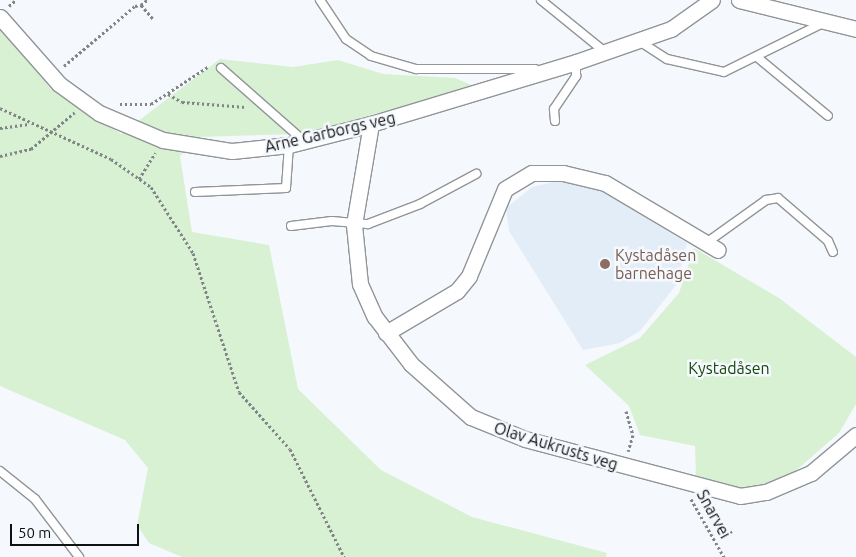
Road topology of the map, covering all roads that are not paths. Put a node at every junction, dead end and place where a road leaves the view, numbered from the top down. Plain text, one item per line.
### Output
1 (320, 0) edge
2 (541, 0) edge
3 (712, 0) edge
4 (739, 0) edge
5 (0, 16) edge
6 (825, 21) junction
7 (856, 28) edge
8 (639, 41) junction
9 (605, 52) junction
10 (757, 57) junction
11 (576, 62) junction
12 (221, 68) road end
13 (550, 70) junction
14 (828, 116) dead end
15 (555, 121) dead end
16 (371, 124) junction
17 (305, 142) junction
18 (289, 145) junction
19 (476, 174) dead end
20 (195, 192) dead end
21 (354, 225) junction
22 (291, 226) dead end
23 (712, 246) joint
24 (833, 252) dead end
25 (386, 334) junction
26 (856, 435) edge
27 (0, 472) edge
28 (79, 557) edge

1 - 13 lane, Arne Garborgs veg
2 - 9 lane
3 - 8 street, Arne Garborgs veg
4 - 6 street
5 - 18 street, Arne Garborgs veg
6 - 7 street
6 - 10 lane
8 - 9 street, Arne Garborgs veg
8 - 10 lane
9 - 11 street, Arne Garborgs veg
10 - 14 lane
11 - 13 street, Arne Garborgs veg
11 - 15 lane
12 - 17 lane
13 - 16 street, Arne Garborgs veg
16 - 17 street, Arne Garborgs veg
16 - 21 street, Olav Aukrusts veg
17 - 18 street, Arne Garborgs veg
18 - 20 lane
19 - 21 lane
21 - 22 lane
21 - 25 street, Olav Aukrusts veg
23 - 24 lane
23 - 25 street
25 - 26 street, Olav Aukrusts veg
27 - 28 lane

